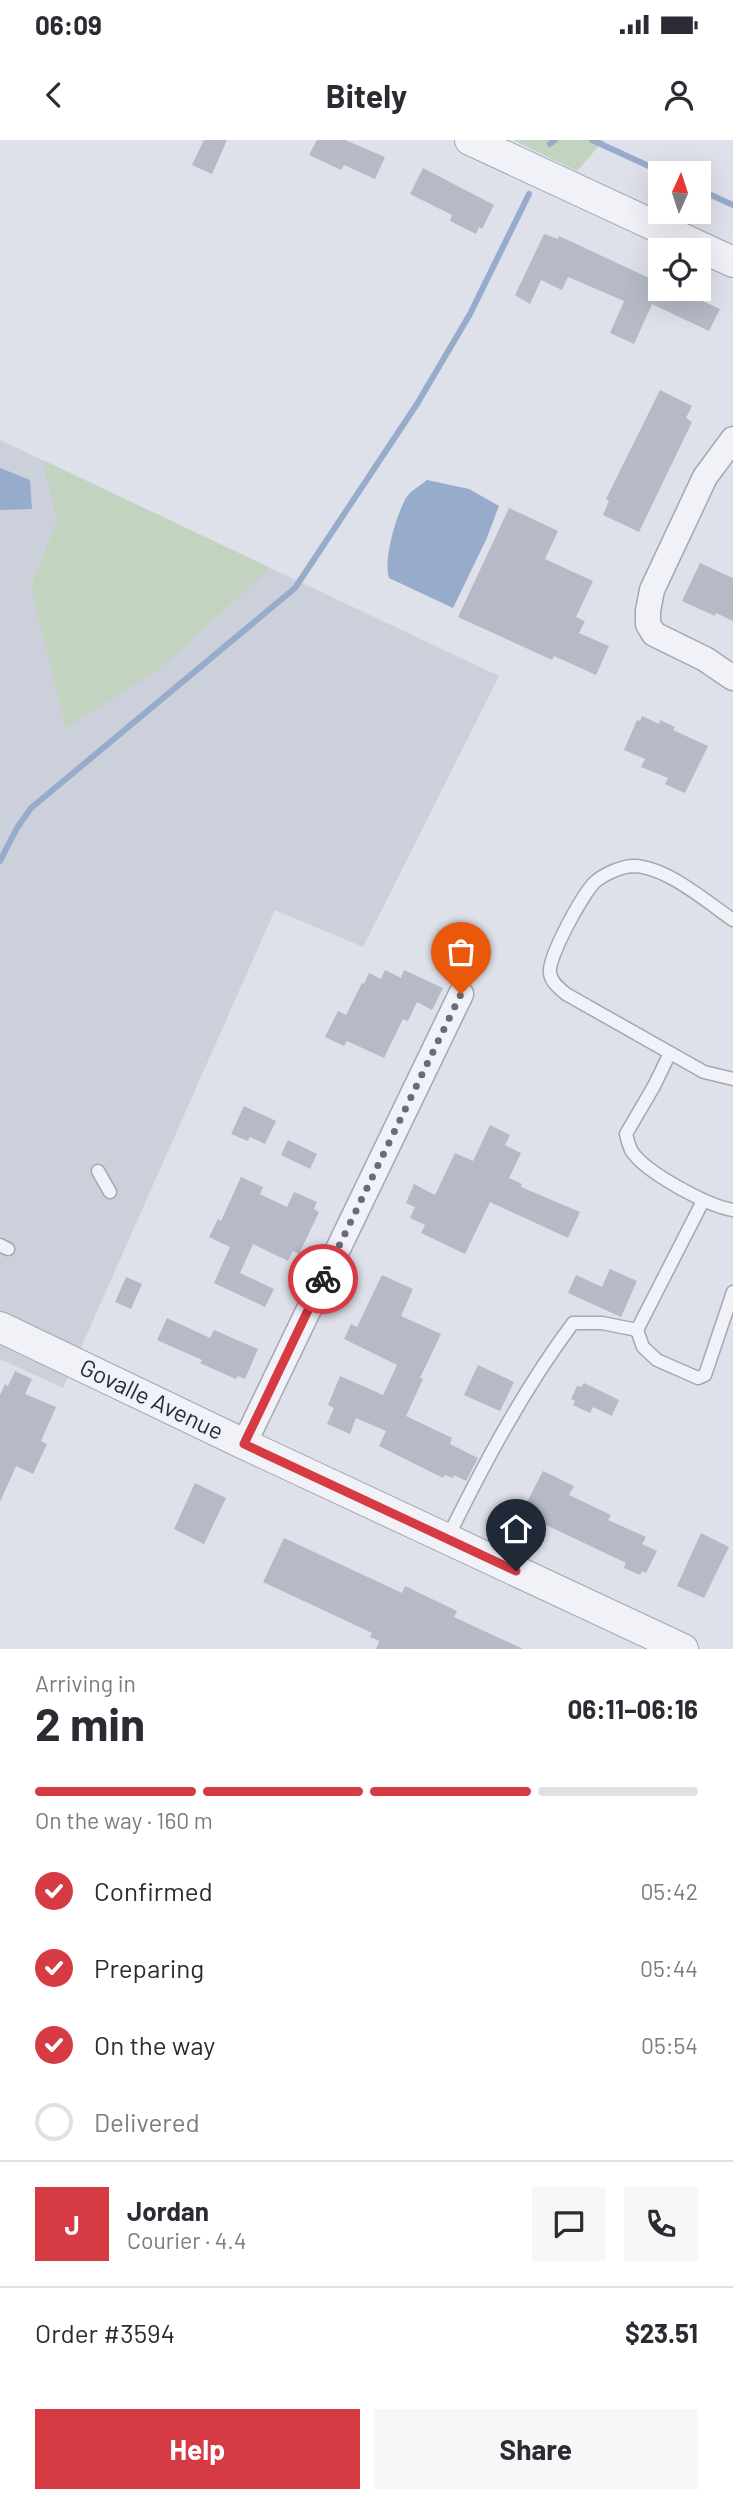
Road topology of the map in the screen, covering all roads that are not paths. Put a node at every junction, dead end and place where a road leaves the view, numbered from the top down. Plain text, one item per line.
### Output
1 (470, 140) edge
2 (733, 262) edge
3 (733, 439) edge
4 (733, 678) edge
5 (733, 920) edge
6 (461, 994) dead end
7 (670, 1053) junction
8 (733, 1079) edge
9 (98, 1171) dead end
10 (110, 1192) dead end
11 (702, 1201) junction
12 (733, 1210) edge
13 (733, 1292) edge
14 (0, 1327) edge
15 (637, 1331) junction
16 (244, 1444) junction
17 (447, 1539) junction
18 (683, 1649) edge

1 - 2 street
3 - 4 street
5 - 7 lane
6 - 16 street
7 - 8 lane
7 - 11 lane
9 - 10 lane
11 - 12 lane
11 - 15 lane
13 - 15 lane
14 - 16 street, Govalle Avenue
15 - 17 lane
16 - 17 street, Govalle Avenue
17 - 18 street, Govalle Avenue

